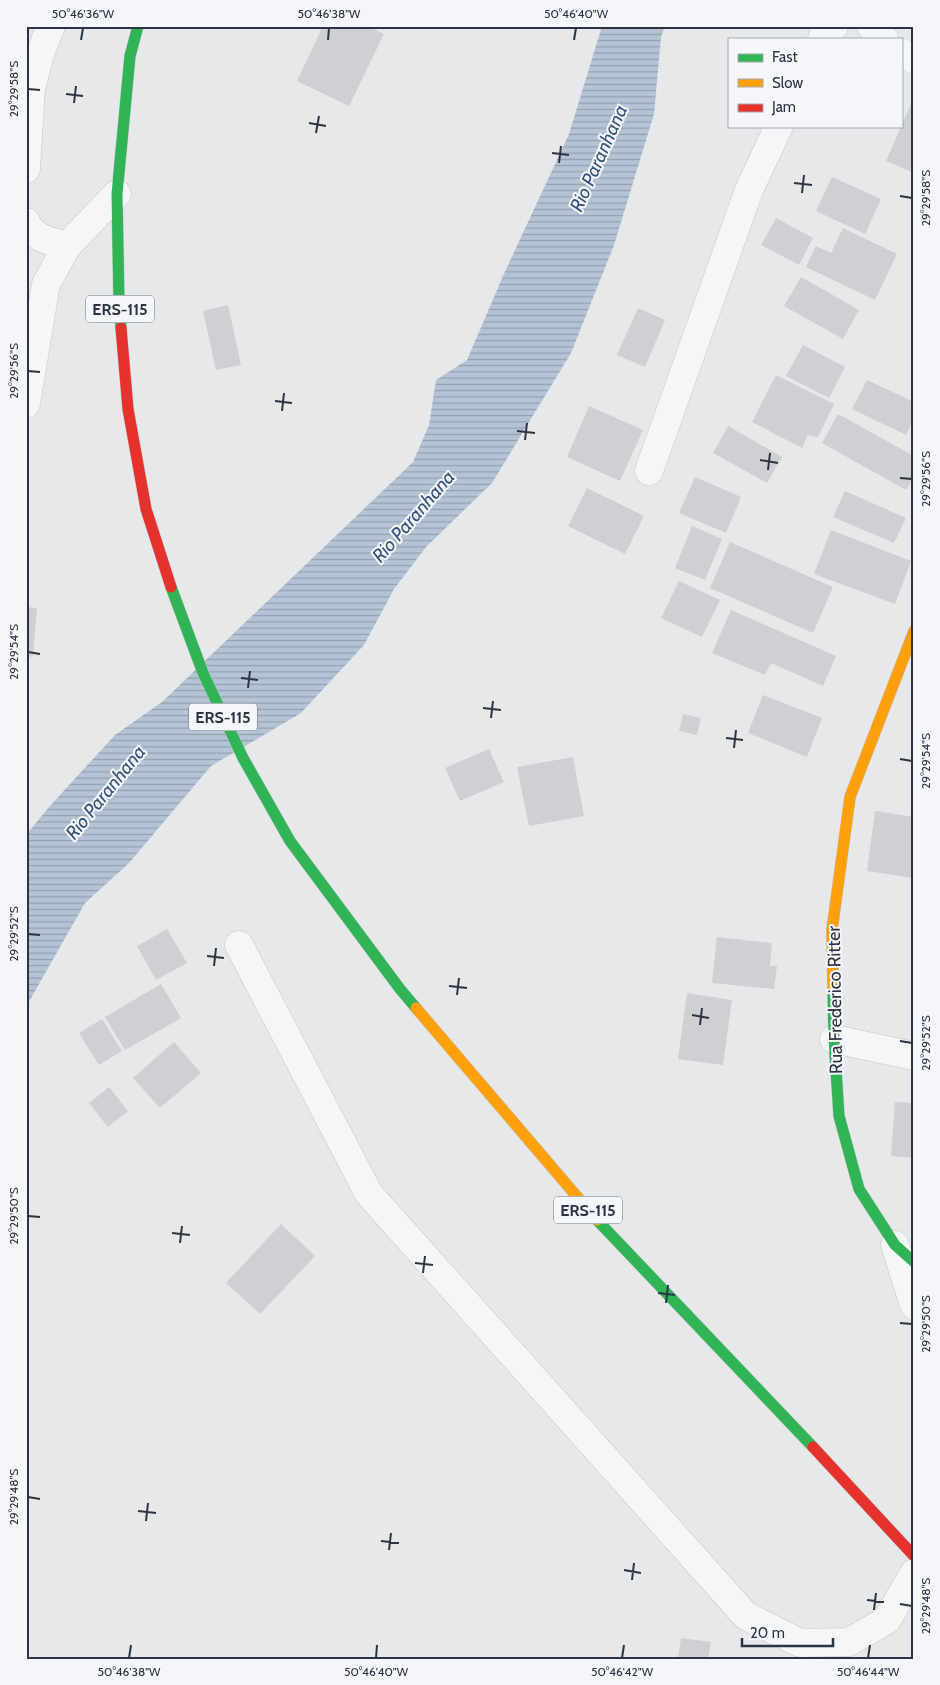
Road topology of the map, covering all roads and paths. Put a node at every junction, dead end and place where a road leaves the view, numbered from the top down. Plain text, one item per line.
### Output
1 (51, 26) edge
2 (138, 26) edge
3 (834, 26) edge
4 (871, 26) edge
5 (822, 38) edge
6 (883, 38) edge
7 (902, 53) edge
8 (914, 60) edge
9 (778, 128) edge
10 (26, 169) edge
11 (117, 194) junction
12 (26, 222) edge
13 (67, 246) junction
14 (36, 291) edge
15 (26, 404) edge
16 (649, 471) dead end
17 (914, 631) edge
18 (239, 945) dead end
19 (834, 1039) junction
20 (914, 1056) edge
21 (904, 1253) edge
22 (914, 1305) edge
23 (914, 1556) edge
24 (914, 1573) edge

1 - 10 street
2 - 11 main road, ERS-115
3 - 5 street
4 - 6 street
7 - 8 street
9 - 16 street
11 - 13 street
11 - 23 main road, ERS-115
12 - 13 street
13 - 14 street
14 - 15 street
17 - 19 main road, Rua Frederico Ritter
18 - 24 street
19 - 20 street
19 - 21 main road, Rua Frederico Ritter
21 - 22 street, Rua Frederico Ritter

